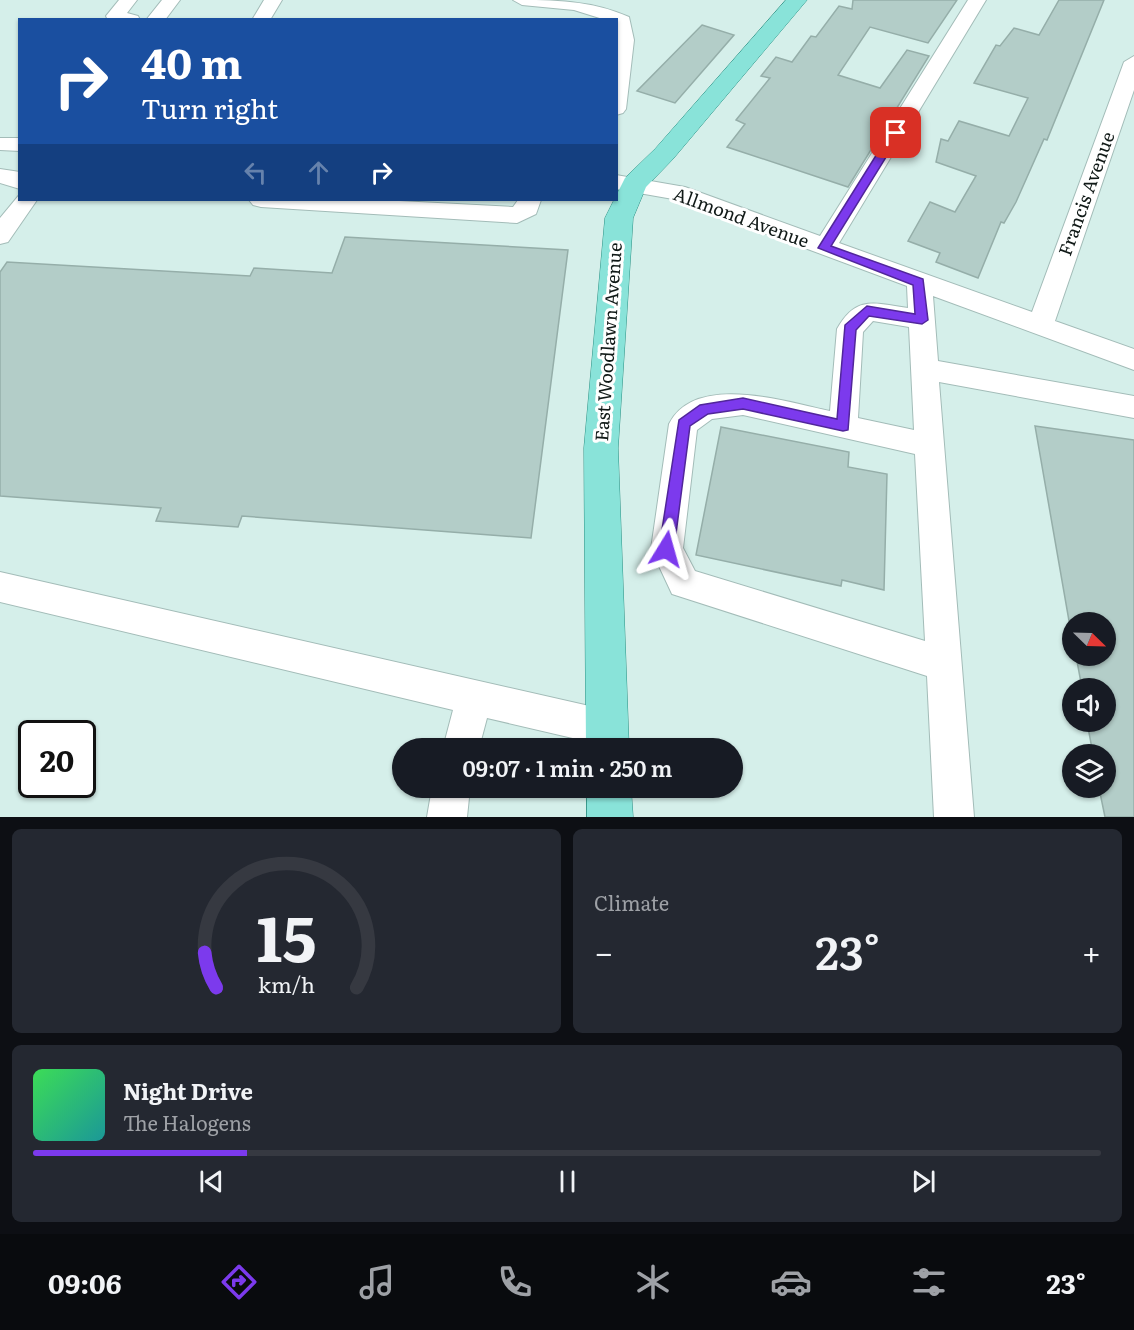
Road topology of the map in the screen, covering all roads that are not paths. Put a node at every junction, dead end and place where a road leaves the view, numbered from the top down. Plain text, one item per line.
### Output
1 (128, 0) edge
2 (171, 0) edge
3 (273, 0) edge
4 (522, 0) edge
5 (797, 0) edge
6 (976, 0) edge
7 (123, 18) edge
8 (157, 18) edge
9 (262, 18) edge
10 (617, 18) edge
11 (618, 18) edge
12 (1134, 62) edge
13 (618, 94) edge
14 (0, 144) edge
15 (18, 146) edge
16 (0, 176) edge
17 (622, 178) edge
18 (18, 181) edge
19 (25, 201) edge
20 (298, 201) edge
21 (529, 201) edge
22 (409, 204) edge
23 (0, 236) edge
24 (824, 248) junction
25 (919, 282) junction
26 (922, 320) junction
27 (1040, 326) junction
28 (1134, 360) edge
29 (925, 369) junction
30 (1134, 407) edge
31 (843, 426) junction
32 (930, 445) junction
33 (0, 587) edge
34 (944, 664) junction
35 (474, 698) junction
36 (464, 738) edge
37 (607, 738) edge
38 (450, 798) edge
39 (609, 798) edge
40 (447, 817) edge
41 (610, 817) edge
42 (954, 817) edge

1 - 7 street
2 - 8 street
3 - 9 street
4 - 10 street
5 - 17 main road, East Woodlawn Avenue
6 - 24 street
11 - 13 street
12 - 27 street, Francis Avenue
14 - 15 street
16 - 18 street
17 - 24 street, Allmond Avenue
17 - 37 main road, East Woodlawn Avenue
19 - 23 street
20 - 22 street
21 - 22 street
24 - 25 street, Allmond Avenue
25 - 26 street
25 - 27 street, Allmond Avenue
26 - 29 street
26 - 31 street
27 - 28 street, Allmond Avenue
29 - 30 street
29 - 32 street
31 - 32 street
31 - 34 street
32 - 34 street
33 - 35 street
34 - 42 street
35 - 36 street
35 - 37 street
38 - 40 street
39 - 41 main road

